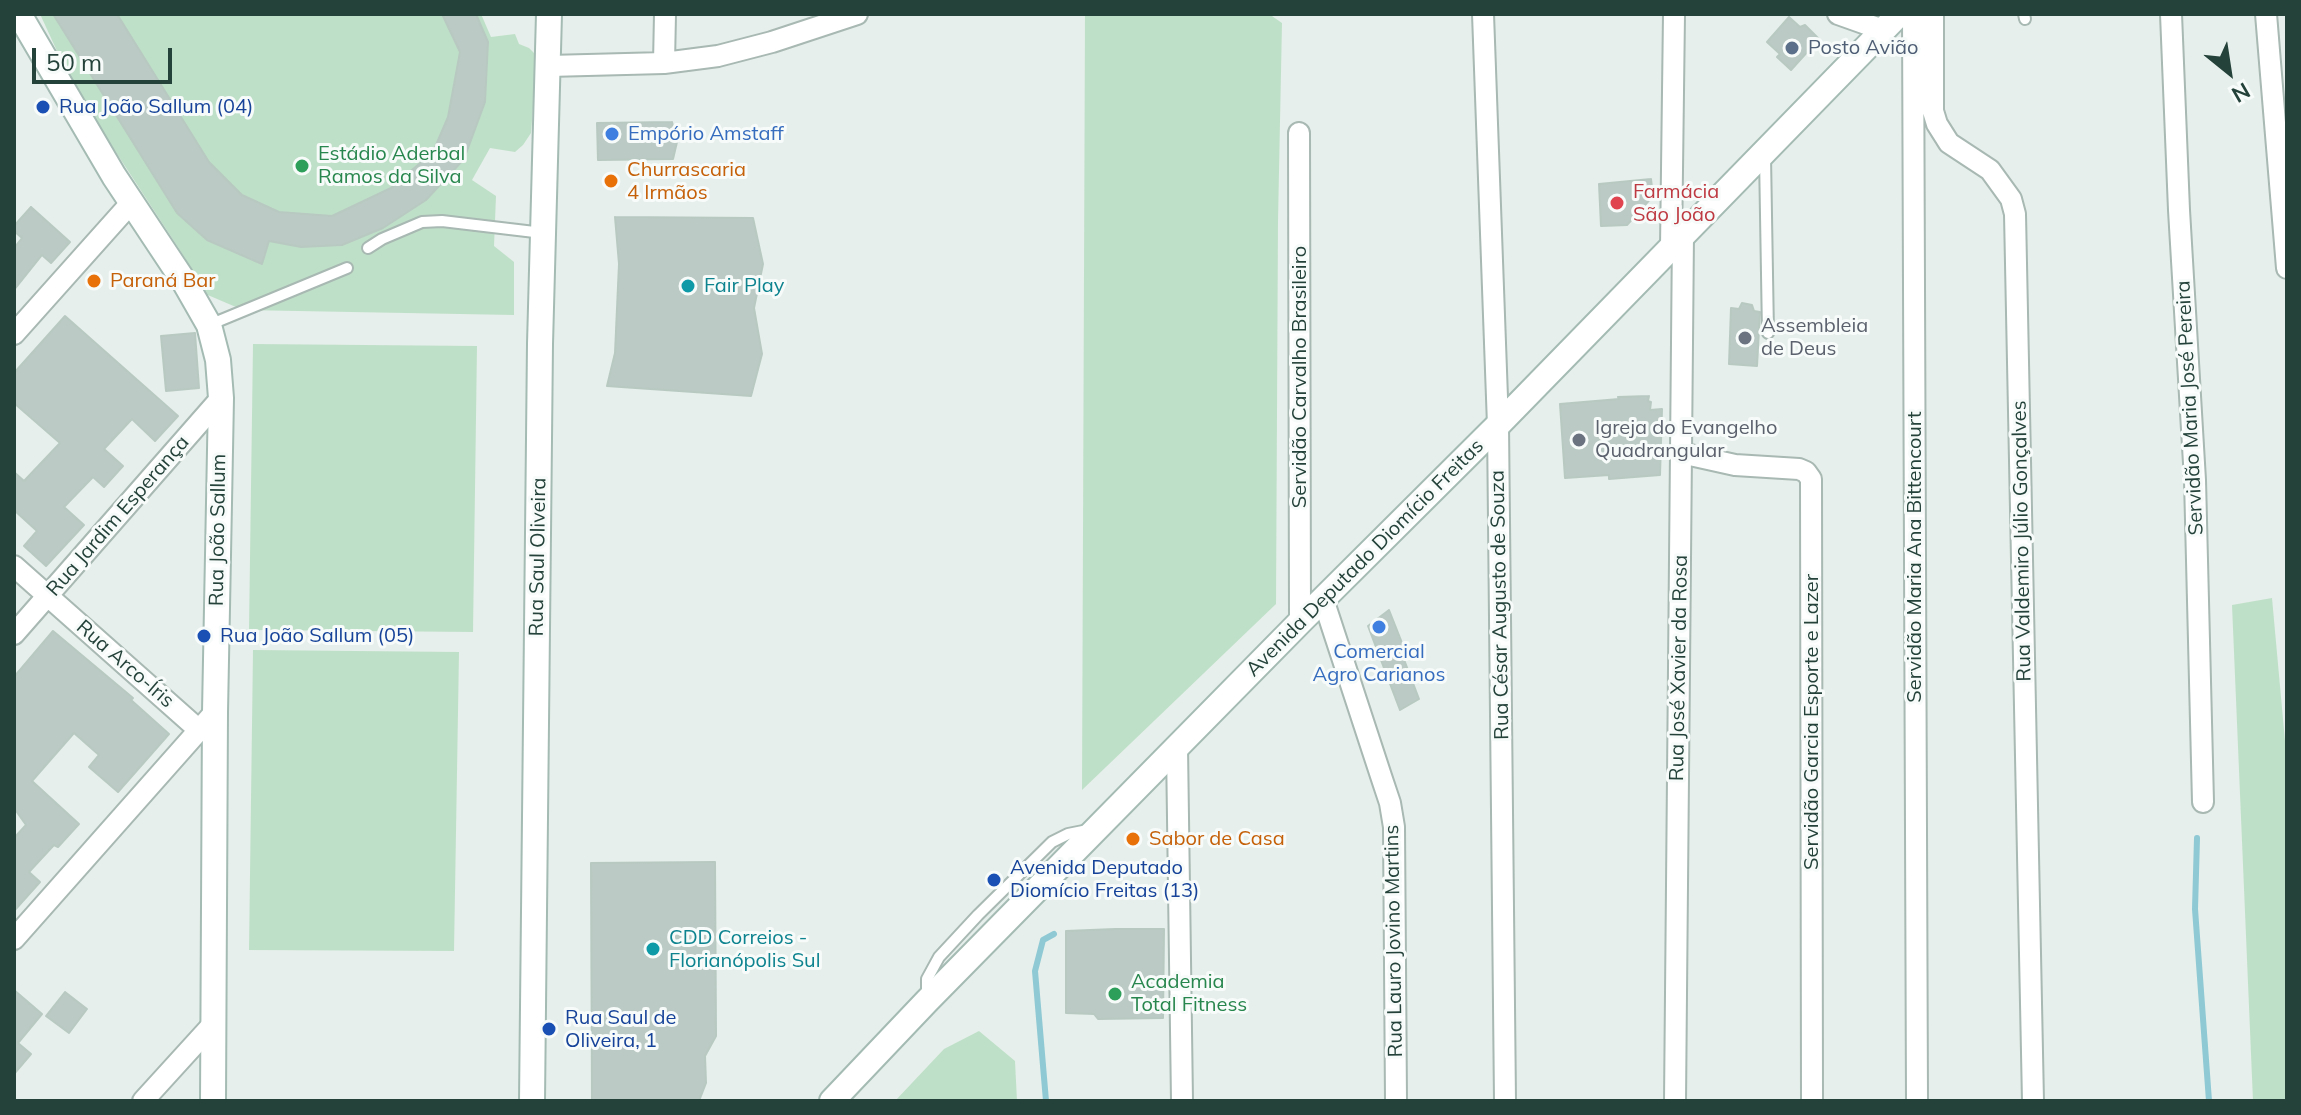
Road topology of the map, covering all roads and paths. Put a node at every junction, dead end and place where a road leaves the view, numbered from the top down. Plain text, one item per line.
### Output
1 (549, 14) edge
2 (665, 14) edge
3 (857, 14) edge
4 (1483, 14) edge
5 (1674, 14) edge
6 (1838, 14) edge
7 (1913, 14) edge
8 (1933, 14) edge
9 (2171, 14) edge
10 (2266, 14) edge
11 (18, 20) edge
12 (1891, 22) edge
13 (664, 63) junction
14 (549, 66) junction
15 (1913, 67) junction
16 (1934, 88) junction
17 (1933, 111) junction
18 (1299, 133) dead end
19 (1913, 134) junction
20 (1764, 150) junction
21 (131, 203) junction
22 (543, 233) junction
23 (1677, 240) junction
24 (368, 248) dead end
25 (347, 268) dead end
26 (2287, 268) edge
27 (209, 325) junction
28 (1768, 333) dead end
29 (14, 334) edge
30 (221, 398) junction
31 (1498, 425) junction
32 (1681, 453) junction
33 (14, 566) edge
34 (48, 596) junction
35 (1323, 599) junction
36 (1300, 622) junction
37 (14, 634) edge
38 (207, 721) junction
39 (1177, 747) junction
40 (2203, 802) dead end
41 (14, 939) edge
42 (214, 1023) junction
43 (143, 1101) edge
44 (213, 1101) edge
45 (532, 1101) edge
46 (832, 1101) edge
47 (1182, 1101) edge
48 (1396, 1101) edge
49 (1505, 1101) edge
50 (1675, 1101) edge
51 (1812, 1101) edge
52 (1917, 1101) edge
53 (2033, 1101) edge

1 - 14 street, Rua Saul Oliveira
2 - 13 street
3 - 13 street
4 - 31 street, Rua César Augusto de Souza
5 - 23 street, Rua José Xavier da Rosa
6 - 12 street
7 - 15 street, Servidão Maria Ana Bittencourt
8 - 16 street
9 - 40 street, Servidão Maria José Pereira
10 - 26 street
11 - 21 street, Rua João Sallum
12 - 20 street, Avenida Deputado Diomício Freitas
13 - 14 street
14 - 22 street, Rua Saul Oliveira
15 - 16 street
15 - 19 street, Servidão Maria Ana Bittencourt
16 - 17 street
17 - 19 street
17 - 53 street, Rua Valdemiro Júlio Gonçalves
18 - 36 street, Servidão Carvalho Brasileiro
19 - 52 street, Servidão Maria Ana Bittencourt
20 - 23 street, Avenida Deputado Diomício Freitas
20 - 28 lane
21 - 27 street, Rua João Sallum
21 - 29 street
22 - 24 lane
22 - 45 street, Rua Saul Oliveira
23 - 31 street, Avenida Deputado Diomício Freitas
23 - 32 street, Rua José Xavier da Rosa
25 - 27 lane
27 - 30 street, Rua João Sallum
30 - 34 street, Rua Jardim Esperança
30 - 38 street, Rua João Sallum
31 - 35 street, Avenida Deputado Diomício Freitas
31 - 49 street, Rua César Augusto de Souza
32 - 50 street, Rua José Xavier da Rosa
32 - 51 street, Servidão Garcia Esporte e Lazer
33 - 34 street, Rua Arco-Íris
34 - 37 street, Rua Jardim Esperança
34 - 38 street, Rua Arco-Íris
35 - 36 street, Avenida Deputado Diomício Freitas
35 - 48 street, Rua Lauro Jovino Martins
36 - 39 street, Avenida Deputado Diomício Freitas
38 - 41 street
38 - 42 street, Rua João Sallum
39 - 46 street, Avenida Deputado Diomício Freitas
39 - 47 street
42 - 43 street
42 - 44 street, Rua João Sallum

